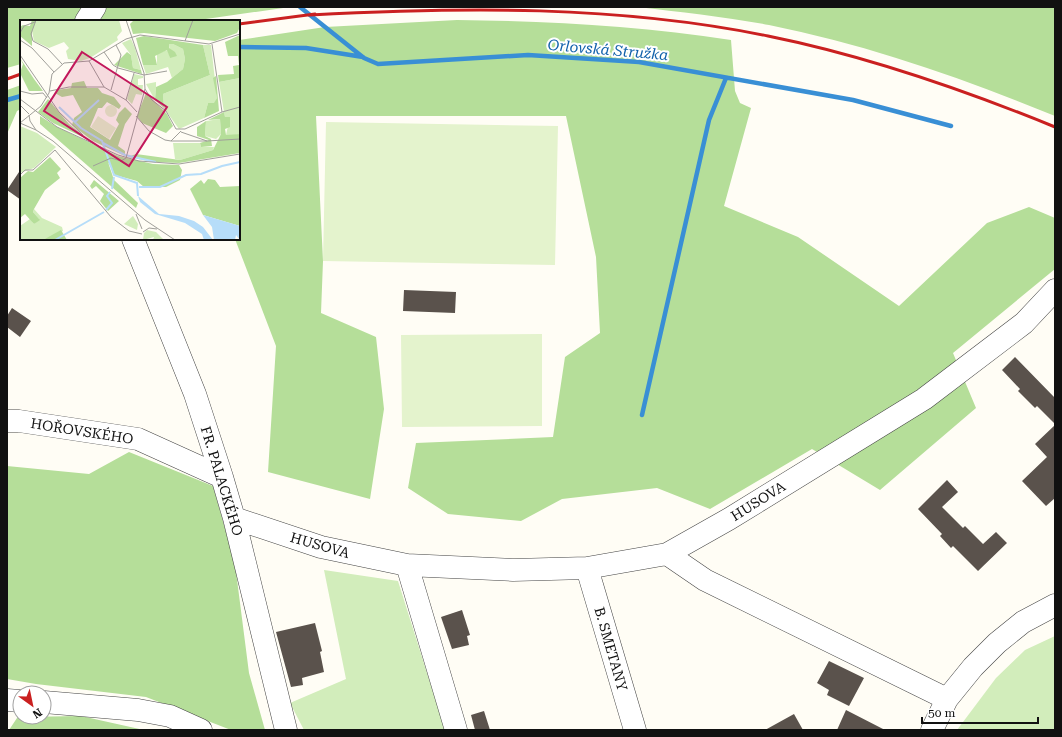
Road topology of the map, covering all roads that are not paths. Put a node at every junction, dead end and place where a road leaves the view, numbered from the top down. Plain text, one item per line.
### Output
1 (95, 7) edge
2 (87, 20) edge
3 (133, 240) edge
4 (1055, 290) edge
5 (7, 421) edge
6 (222, 477) junction
7 (234, 518) junction
8 (666, 554) junction
9 (407, 565) junction
10 (587, 568) junction
11 (1055, 605) edge
12 (947, 699) junction
13 (52, 703) edge
14 (201, 730) edge
15 (286, 730) edge
16 (456, 730) edge
17 (635, 730) edge
18 (932, 730) edge

1 - 2 street
3 - 6 street, FR. PALACKÉHO
4 - 8 street, HUSOVA
5 - 6 street, HOŘOVSKÉHO
6 - 7 street, FR. PALACKÉHO
7 - 9 street, HUSOVA
7 - 15 street, FR. PALACKÉHO
8 - 10 street, HUSOVA
8 - 12 street
9 - 10 street, HUSOVA
9 - 16 street
10 - 17 street, B. SMETANY
11 - 12 street
12 - 18 street
13 - 14 street

